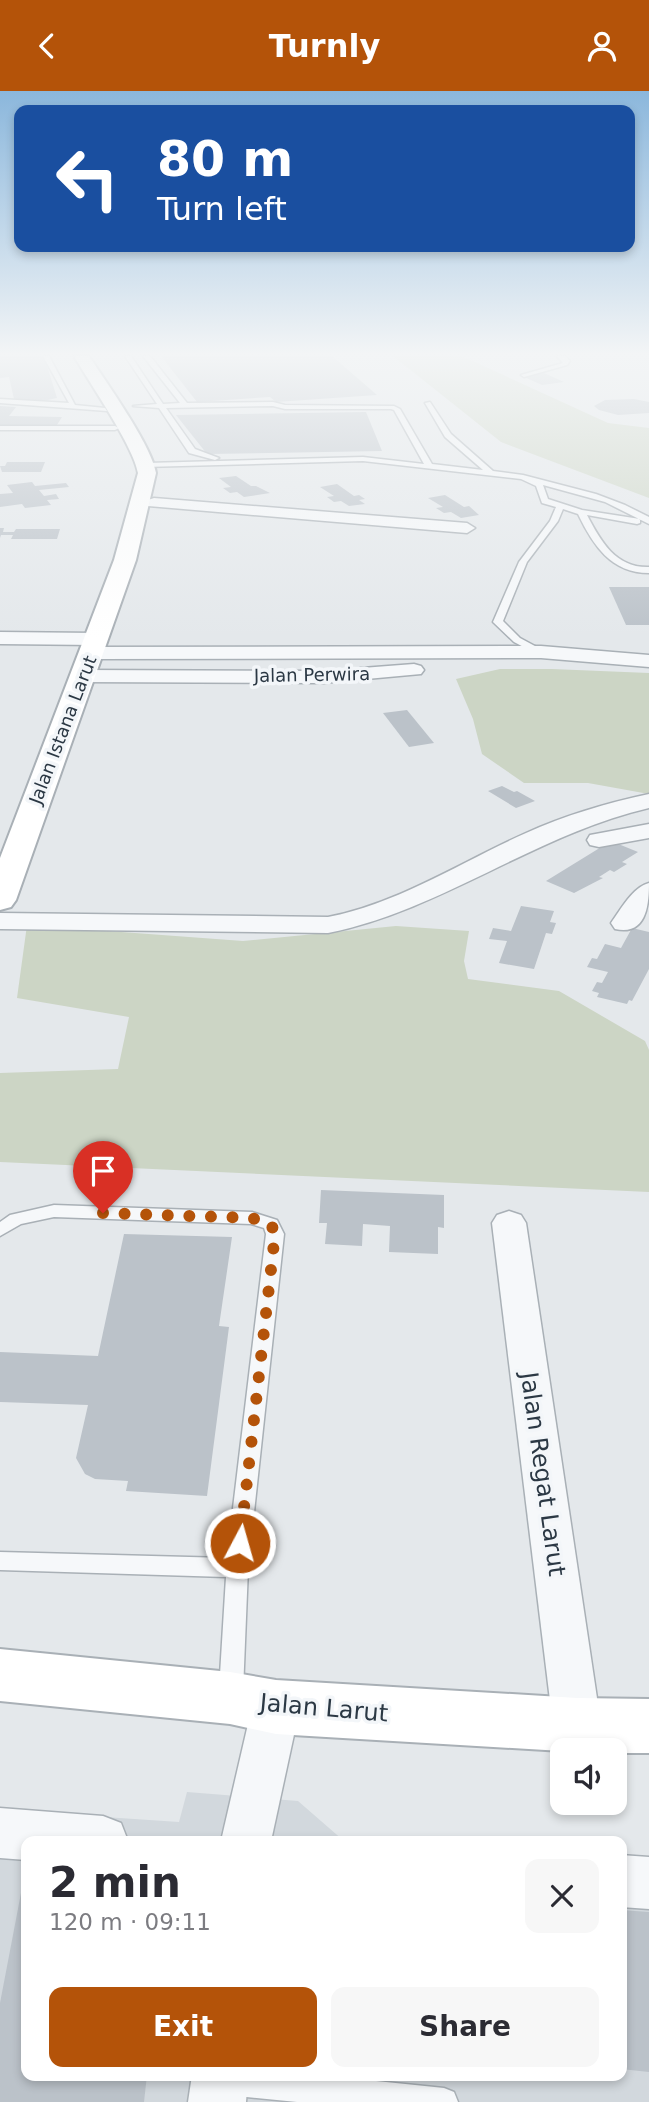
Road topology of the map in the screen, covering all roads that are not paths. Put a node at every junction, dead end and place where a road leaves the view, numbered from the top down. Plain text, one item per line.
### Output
1 (145, 450) edge
2 (420, 450) edge
3 (465, 450) edge
4 (192, 451) joint
5 (153, 458) junction
6 (238, 461) junction
7 (428, 464) junction
8 (491, 472) junction
9 (533, 480) junction
10 (154, 503) junction
11 (560, 506) junction
12 (581, 512) junction
13 (649, 522) edge
14 (467, 527) dead end
15 (125, 560) junction
16 (649, 570) edge
17 (0, 638) edge
18 (541, 653) junction
19 (90, 656) junction
20 (649, 661) edge
21 (649, 801) edge
22 (649, 831) edge
23 (599, 839) dead end
24 (649, 891) edge
25 (0, 901) edge
26 (0, 921) edge
27 (625, 923) dead end
28 (509, 1223) dead end
29 (0, 1230) edge
30 (0, 1562) edge
31 (237, 1569) junction
32 (0, 1675) edge
33 (253, 1702) junction
34 (577, 1725) junction
35 (649, 1726) edge
36 (246, 1836) edge
37 (1, 1840) edge
38 (21, 1840) edge
39 (627, 1881) edge
40 (649, 1883) edge
41 (219, 2086) edge
42 (444, 2102) edge

1 - 5 main road
2 - 7 lane
3 - 8 lane
4 - 5 lane
4 - 6 lane
5 - 6 lane
5 - 10 main road, Jalan Istana Larut
5 - 15 main road, Jalan Istana Larut
6 - 7 lane
7 - 8 lane
8 - 9 lane
9 - 11 lane
9 - 13 lane
10 - 14 street
10 - 15 main road, Jalan Istana Larut
11 - 12 lane
11 - 18 lane
12 - 13 lane
12 - 16 lane
15 - 19 main road, Jalan Istana Larut
17 - 19 street, Jalan Perwira
18 - 19 street, Jalan Perwira
18 - 20 street, Jalan Perwira
19 - 25 main road, Jalan Istana Larut
21 - 26 street
22 - 23 street
24 - 27 street
28 - 34 street, Jalan Regat Larut
29 - 31 lane
30 - 31 lane
31 - 33 lane
32 - 33 main road, Jalan Larut
33 - 34 main road, Jalan Larut
33 - 36 street
34 - 35 main road, Jalan Larut
37 - 38 street
39 - 40 street
41 - 42 lane

